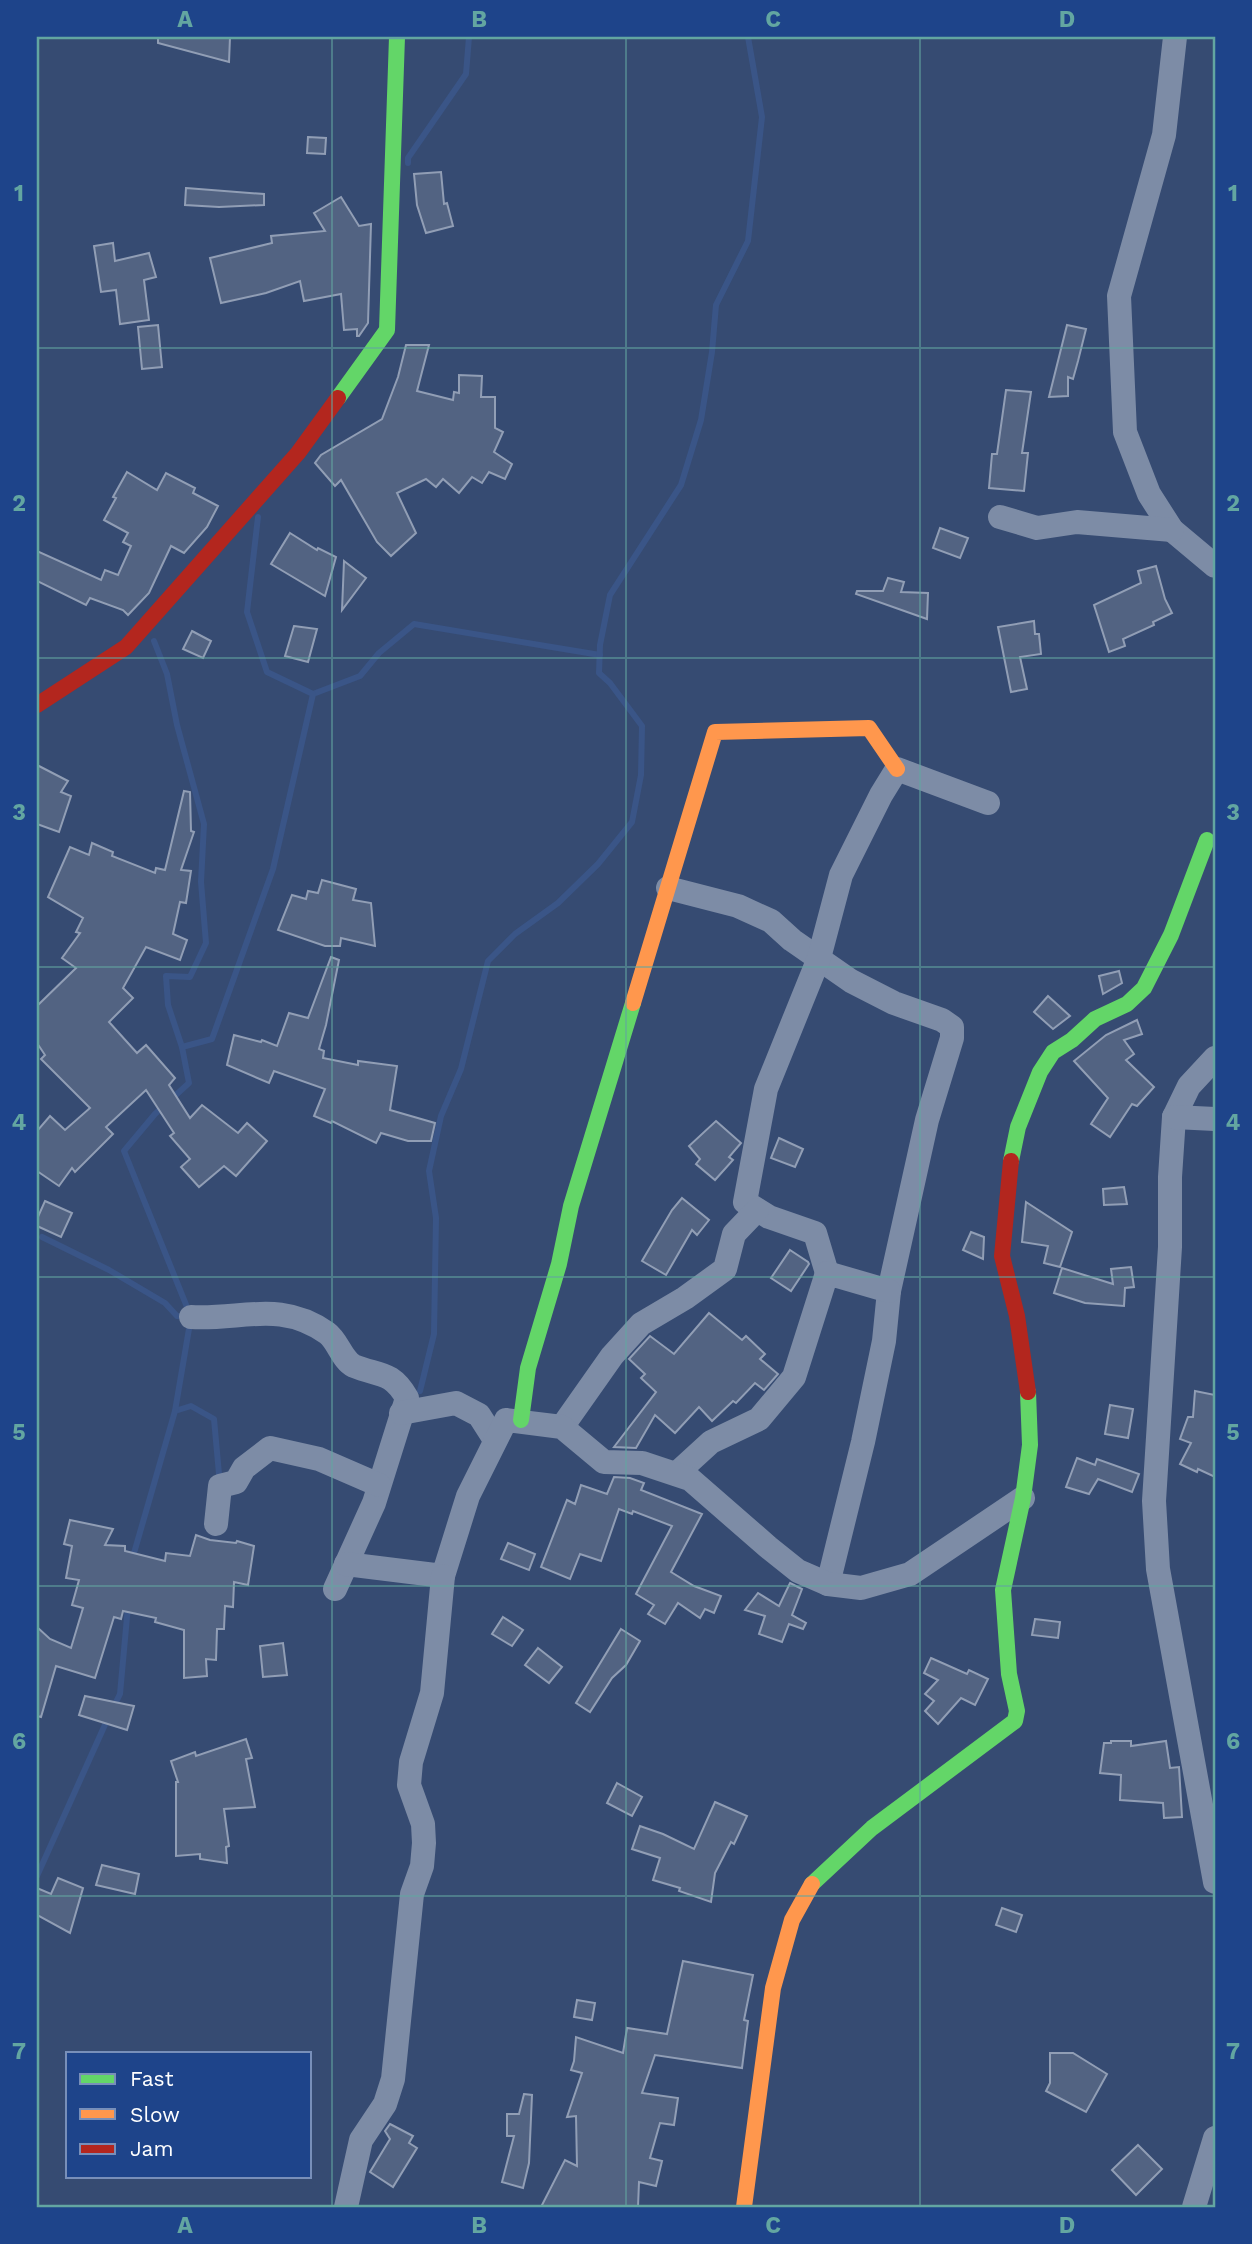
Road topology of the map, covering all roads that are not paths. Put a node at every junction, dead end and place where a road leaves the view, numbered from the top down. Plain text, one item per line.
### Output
1 (397, 37) edge
2 (1175, 37) edge
3 (1000, 517) dead end
4 (1172, 530) junction
5 (1215, 566) edge
6 (37, 705) edge
7 (897, 769) junction
8 (988, 803) dead end
9 (1207, 840) dead end
10 (668, 888) junction
11 (819, 958) junction
12 (1215, 1058) edge
13 (1174, 1116) junction
14 (1215, 1119) edge
15 (757, 1210) junction
16 (827, 1273) junction
17 (889, 1291) junction
18 (191, 1317) dead end
19 (401, 1413) junction
20 (521, 1420) junction
21 (562, 1427) junction
22 (495, 1440) junction
23 (676, 1474) junction
24 (379, 1485) junction
25 (1023, 1498) junction
26 (216, 1524) dead end
27 (346, 1564) junction
28 (443, 1576) junction
29 (828, 1584) junction
30 (335, 1589) dead end
31 (1215, 1882) edge
32 (1215, 2138) edge
33 (346, 2207) edge
34 (744, 2207) edge
35 (1194, 2207) edge

1 - 6 street
2 - 4 street
3 - 4 street
4 - 5 street
7 - 8 street
7 - 10 street
7 - 11 street
9 - 25 street
10 - 11 street
10 - 20 street
11 - 15 street
11 - 17 street
12 - 13 street
13 - 14 street
13 - 31 street
15 - 16 street
15 - 21 street
16 - 17 street
16 - 23 street
17 - 29 street
18 - 19 street
19 - 22 street
19 - 24 street
20 - 21 street
20 - 22 street
21 - 23 street
22 - 28 street
23 - 29 street
24 - 26 street
24 - 27 street
25 - 29 street
25 - 34 street
27 - 28 street
27 - 30 street
28 - 33 street
32 - 35 street

